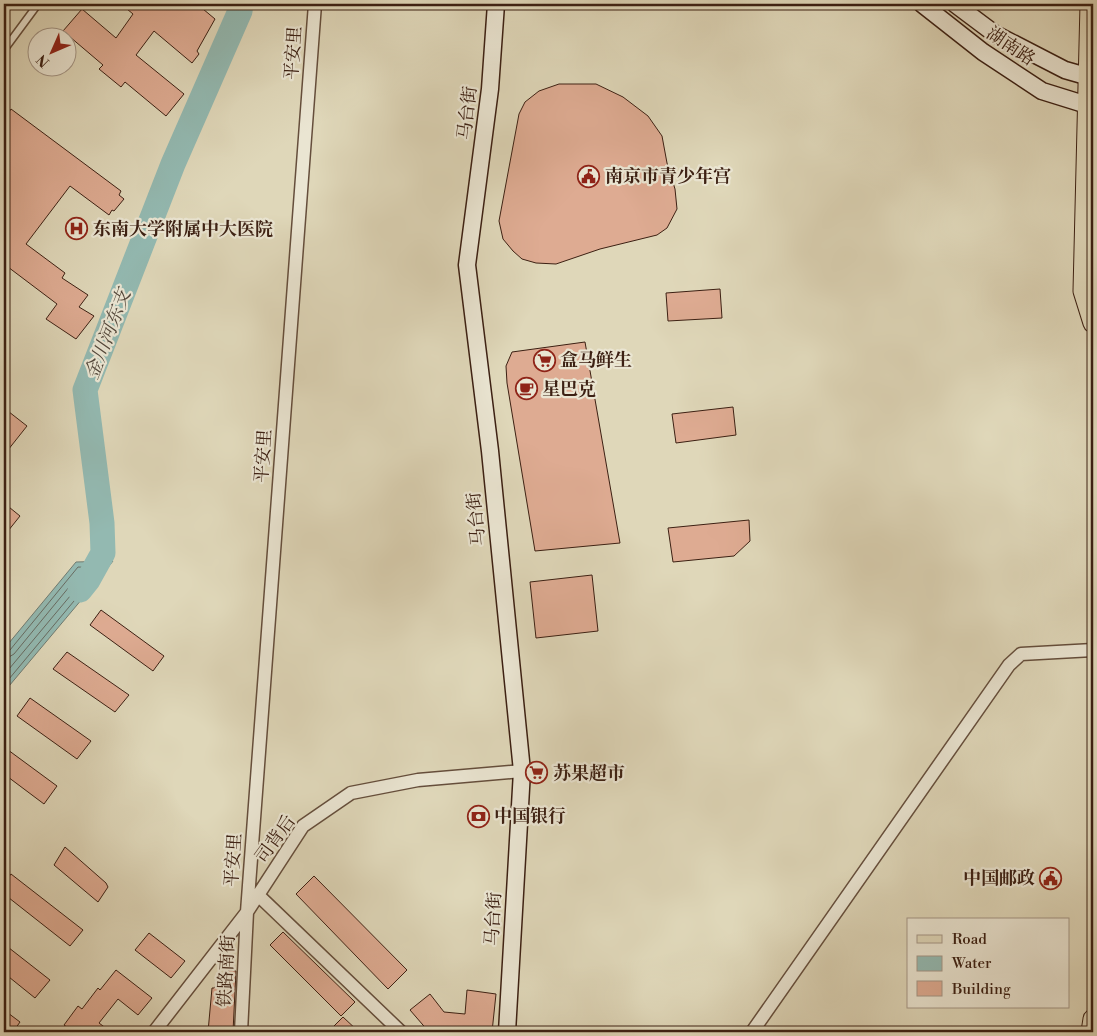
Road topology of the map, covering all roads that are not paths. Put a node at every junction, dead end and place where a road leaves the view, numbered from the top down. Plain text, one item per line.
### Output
1 (38, 4) edge
2 (315, 4) edge
3 (496, 4) edge
4 (922, 4) edge
5 (956, 4) edge
6 (1090, 4) edge
7 (4, 50) edge
8 (1090, 77) edge
9 (1090, 105) edge
10 (1093, 323) edge
11 (1093, 650) edge
12 (522, 771) junction
13 (258, 896) junction
14 (247, 912) junction
15 (1093, 1019) edge
16 (154, 1032) edge
17 (241, 1032) edge
18 (400, 1032) edge
19 (507, 1032) edge
20 (752, 1032) edge
21 (1091, 1032) edge

1 - 7 lane
2 - 14 street, 平安里
3 - 12 street, 马台街
4 - 9 street, 湖南路
5 - 8 street, 湖南路
6 - 8 main road
8 - 9 main road
9 - 10 main road
11 - 20 street
12 - 13 street, 司背后
12 - 19 street, 马台街
13 - 14 street, 司背后
13 - 18 street
14 - 16 street, 司背后
14 - 17 street, 铁路南街
15 - 21 main road

